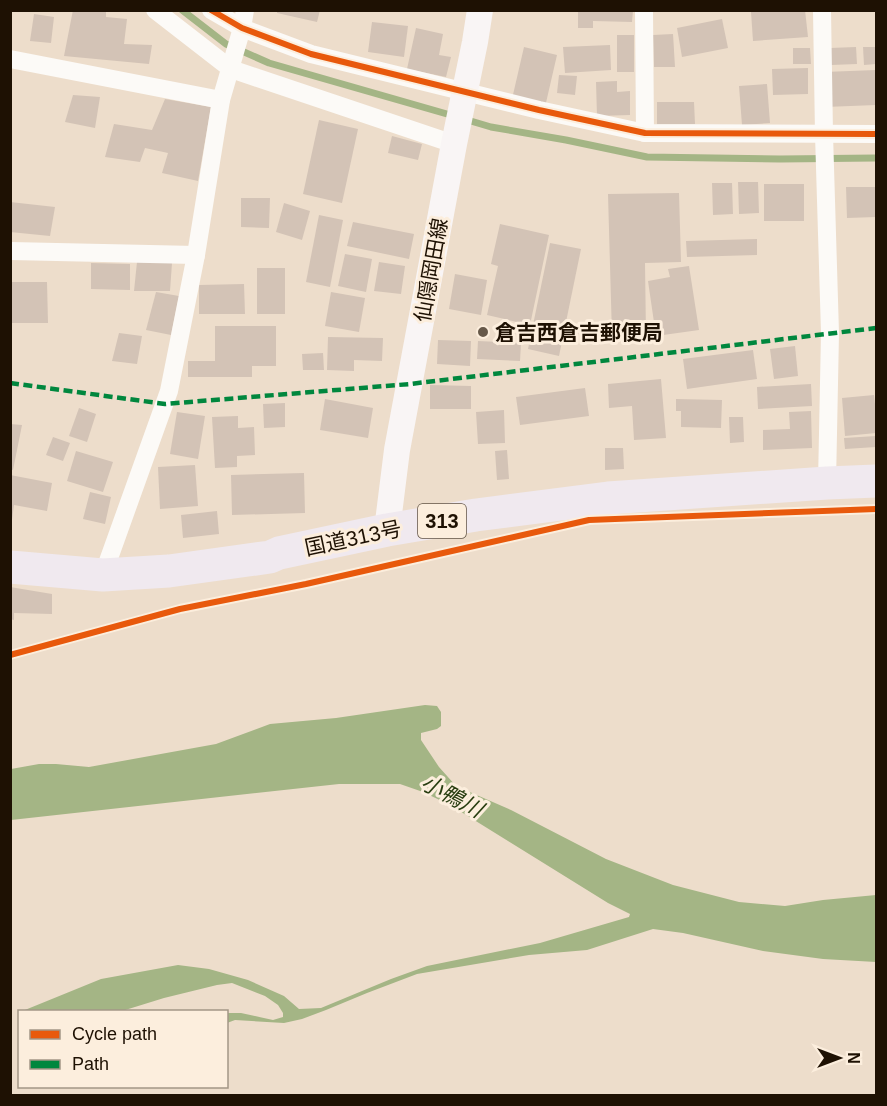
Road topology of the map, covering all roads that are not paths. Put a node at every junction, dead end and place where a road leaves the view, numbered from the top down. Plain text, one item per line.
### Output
1 (155, 10) edge
2 (211, 10) edge
3 (480, 10) edge
4 (644, 10) edge
5 (822, 10) edge
6 (244, 19) edge
7 (10, 59) edge
8 (231, 69) junction
9 (463, 97) junction
10 (221, 100) junction
11 (645, 133) junction
12 (824, 134) junction
13 (876, 134) edge
14 (455, 140) junction
15 (10, 251) edge
16 (196, 255) junction
17 (876, 481) edge
18 (827, 483) junction
19 (387, 530) junction
20 (10, 567) edge
21 (103, 575) junction

1 - 8 street
2 - 6 street
3 - 9 main road, 仙隠岡田線
4 - 11 street
5 - 12 street
6 - 8 street
6 - 9 street
7 - 10 street
8 - 10 street
8 - 14 street
9 - 11 street
9 - 14 main road, 仙隠岡田線
10 - 16 street
11 - 12 street
12 - 13 street
12 - 18 street
14 - 19 main road, 仙隠岡田線
15 - 16 street
16 - 21 street
17 - 18 highway, 国道313号 / 313
18 - 19 highway, 国道313号 / 313
19 - 21 highway, 国道313号 / 313
20 - 21 highway, 国道313号 / 313

